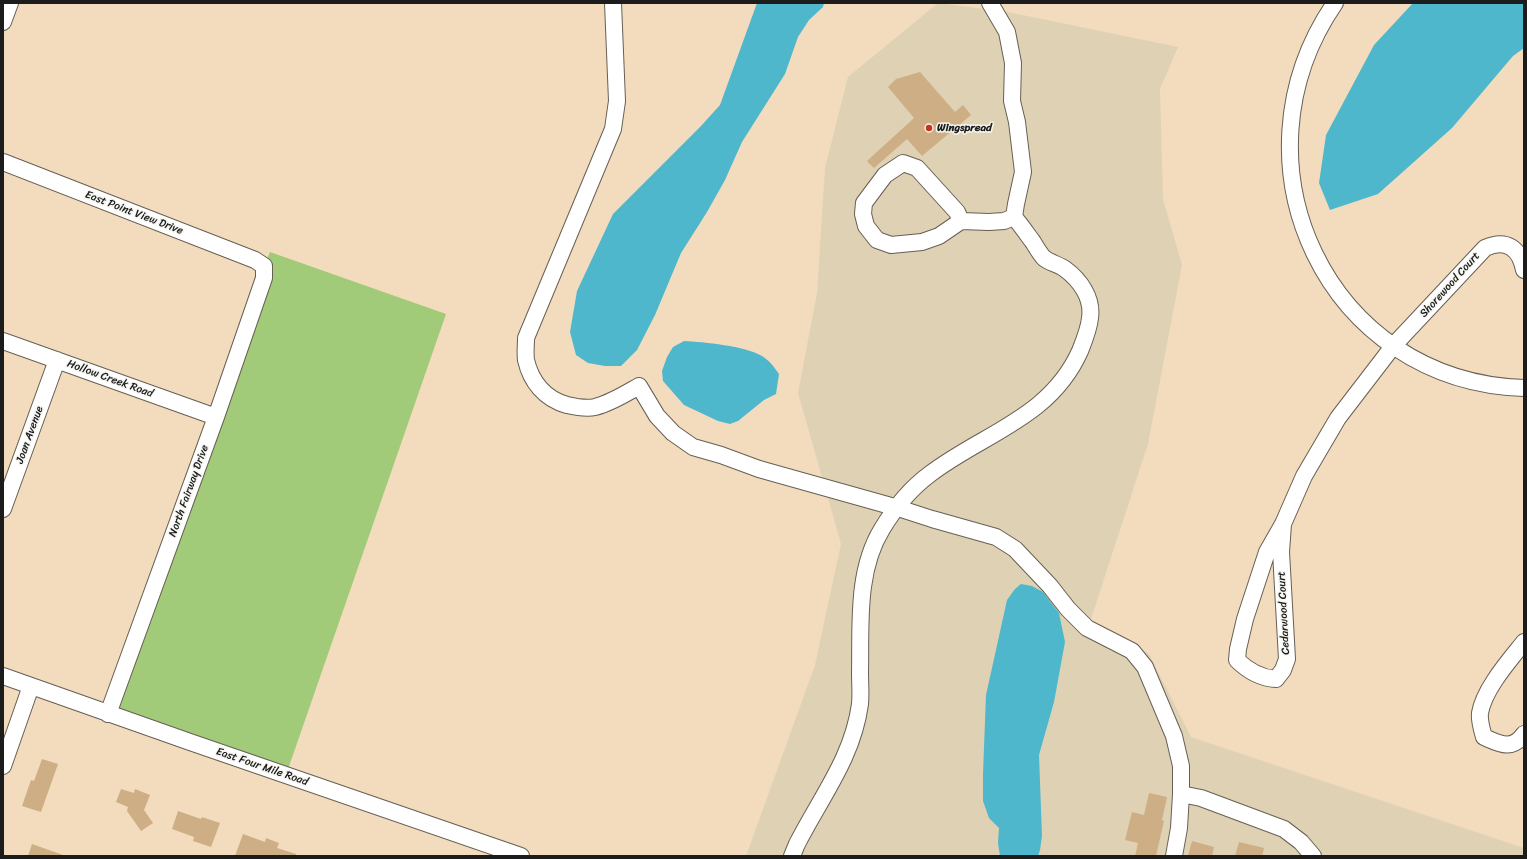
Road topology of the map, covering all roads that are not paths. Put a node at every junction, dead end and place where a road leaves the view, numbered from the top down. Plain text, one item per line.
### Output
1 (10, 3) edge
2 (613, 3) edge
3 (990, 3) edge
4 (1335, 3) edge
5 (3, 22) edge
6 (3, 162) edge
7 (1014, 217) junction
8 (961, 221) junction
9 (264, 266) joint
10 (1524, 270) edge
11 (3, 341) edge
12 (1394, 345) junction
13 (57, 360) junction
14 (1524, 388) edge
15 (216, 417) junction
16 (898, 508) junction
17 (3, 509) edge
18 (1283, 524) junction
19 (1524, 642) edge
20 (3, 676) edge
21 (31, 686) junction
22 (108, 714) junction
23 (1524, 734) edge
24 (3, 766) edge
25 (1181, 794) junction
26 (520, 856) edge
27 (792, 856) edge
28 (1174, 856) edge
29 (1313, 856) edge

1 - 5 street
2 - 16 street
3 - 7 street
4 - 12 street
6 - 9 street, East Point View Drive
7 - 8 street
7 - 16 street
8 - 8 street
9 - 15 street, North Fairway Drive
10 - 12 street, Shorewood Court
11 - 13 street, Hollow Creek Road
12 - 14 street
12 - 18 street, Cedarwood Court
13 - 15 street, Hollow Creek Road
13 - 17 street, Joan Avenue
15 - 22 street, North Fairway Drive
16 - 25 street
16 - 27 street
18 - 18 street, Cedarwood Court
19 - 23 street
20 - 21 street, East Four Mile Road
21 - 22 street, East Four Mile Road
21 - 24 street
22 - 26 street, East Four Mile Road
25 - 28 street
25 - 29 street

